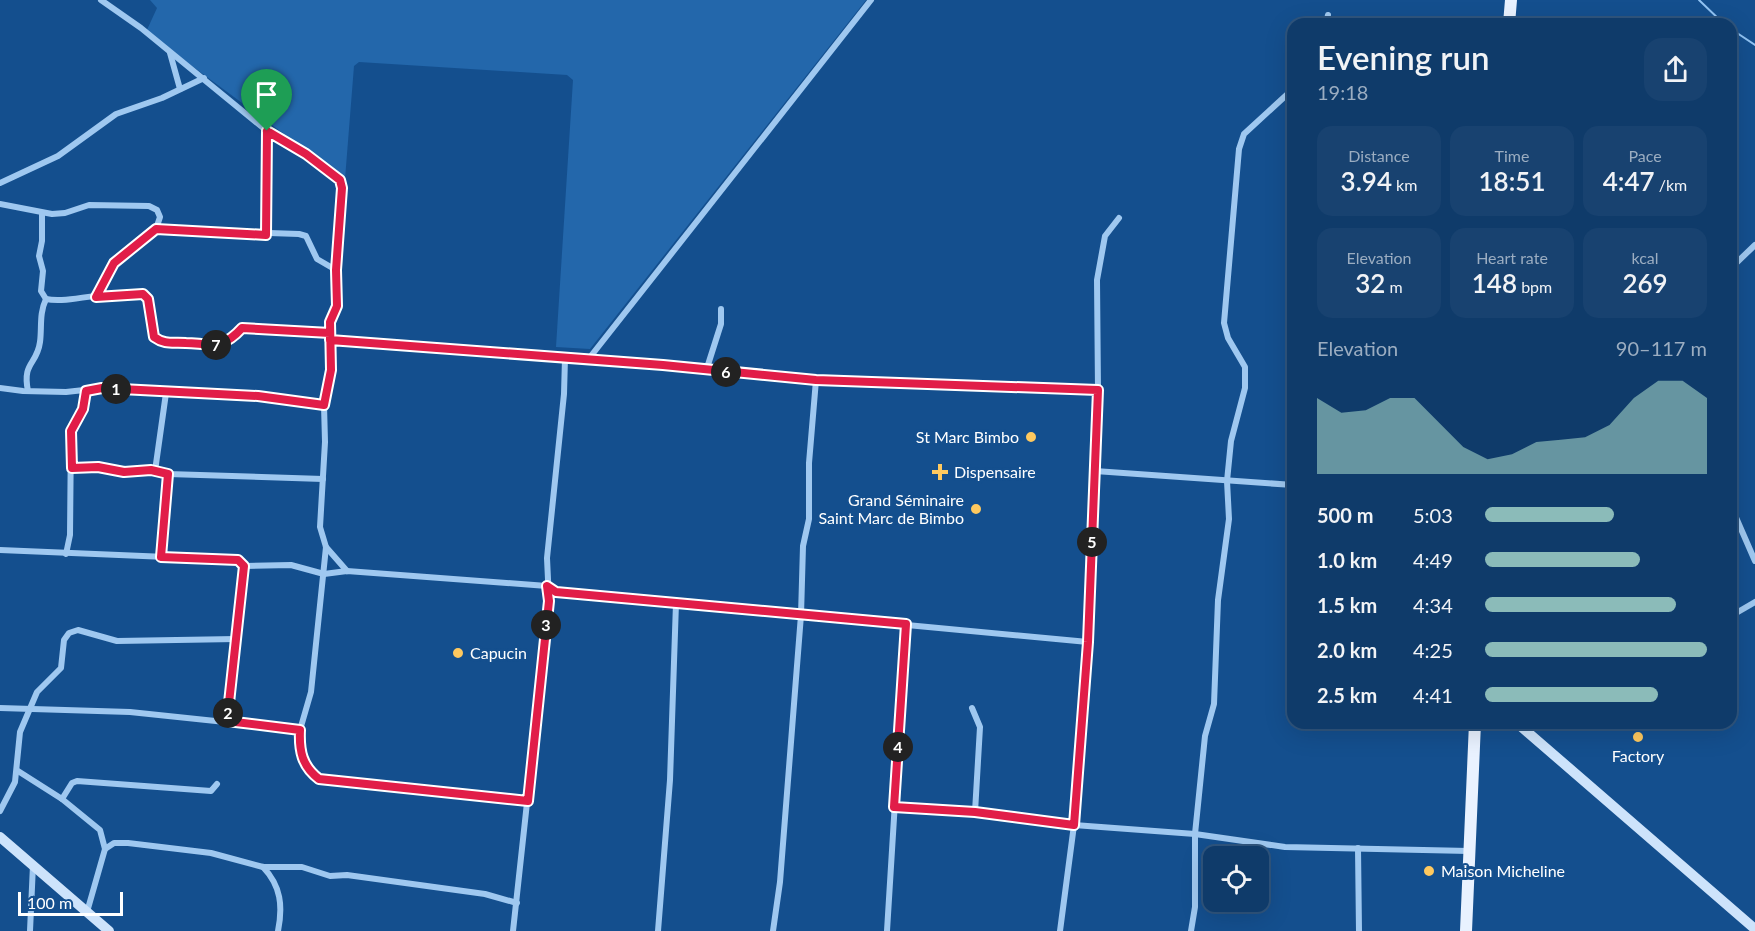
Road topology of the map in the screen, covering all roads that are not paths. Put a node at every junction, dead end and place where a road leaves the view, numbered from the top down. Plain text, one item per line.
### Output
1 (101, 0) edge
2 (872, 0) edge
3 (1511, 0) edge
4 (1328, 15) dead end
5 (1327, 18) edge
6 (1510, 18) edge
7 (170, 53) junction
8 (204, 78) junction
9 (180, 88) junction
10 (1287, 95) edge
11 (267, 131) junction
12 (0, 183) edge
13 (0, 204) edge
14 (42, 213) junction
15 (1119, 218) dead end
16 (156, 229) junction
17 (266, 235) junction
18 (1755, 245) edge
19 (1737, 262) edge
20 (336, 270) junction
21 (96, 297) junction
22 (46, 299) junction
23 (721, 309) dead end
24 (330, 336) junction
25 (565, 358) junction
26 (587, 361) junction
27 (706, 371) junction
28 (816, 380) junction
29 (0, 388) edge
30 (1098, 390) junction
31 (86, 391) junction
32 (27, 392) junction
33 (166, 393) junction
34 (324, 405) junction
35 (72, 468) junction
36 (155, 471) junction
37 (1095, 471) junction
38 (168, 474) junction
39 (322, 479) junction
40 (1227, 481) junction
41 (1287, 485) edge
42 (1737, 520) edge
43 (326, 547) junction
44 (0, 550) edge
45 (66, 554) junction
46 (161, 557) junction
47 (1755, 561) edge
48 (244, 566) junction
49 (347, 571) junction
50 (324, 574) junction
51 (547, 586) junction
52 (1755, 602) edge
53 (676, 603) junction
54 (1737, 612) edge
55 (801, 615) junction
56 (906, 624) junction
57 (236, 639) junction
58 (1088, 642) junction
59 (0, 708) edge
60 (972, 708) dead end
61 (30, 709) junction
62 (227, 721) junction
63 (1475, 729) edge
64 (1524, 729) edge
65 (300, 730) junction
66 (18, 771) junction
67 (217, 784) dead end
68 (62, 799) junction
69 (528, 801) junction
70 (894, 807) junction
71 (0, 812) edge
72 (975, 812) junction
73 (1074, 825) junction
74 (1196, 834) junction
75 (0, 837) edge
76 (0, 846) edge
77 (13, 848) junction
78 (1358, 848) junction
79 (105, 849) junction
80 (1469, 851) junction
81 (33, 865) junction
82 (263, 867) junction
83 (517, 903) junction
84 (87, 912) junction
85 (1754, 926) edge
86 (30, 931) edge
87 (108, 931) edge
88 (278, 931) edge
89 (513, 931) edge
90 (658, 931) edge
91 (773, 931) edge
92 (887, 931) edge
93 (1060, 931) edge
94 (1191, 931) edge
95 (1359, 931) edge
96 (1466, 931) edge

1 - 7 street
2 - 26 street
3 - 6 main road
4 - 5 street
7 - 8 street
7 - 9 street
8 - 9 street
8 - 11 street
9 - 12 street
10 - 40 street
11 - 17 street
11 - 20 street
13 - 14 street
14 - 16 street
14 - 22 street
15 - 30 street
16 - 17 street
16 - 21 street
17 - 20 street
18 - 19 street
20 - 24 street
21 - 22 street
21 - 24 street
22 - 32 street
23 - 27 street
24 - 25 street
24 - 34 street
25 - 26 street
25 - 51 street
26 - 27 street
27 - 28 street
28 - 30 street
28 - 55 street
29 - 32 street
30 - 37 street
31 - 32 street
31 - 33 street
31 - 35 street
33 - 34 street
33 - 36 street
34 - 39 street
35 - 36 street
35 - 45 street
36 - 38 street
37 - 40 street
37 - 58 street
38 - 39 street
38 - 46 street
39 - 43 street
40 - 41 street
40 - 74 street
42 - 47 street
43 - 49 street
43 - 50 street
44 - 45 street
45 - 46 street
46 - 48 street
48 - 50 street
48 - 57 street
49 - 50 street
49 - 51 street
50 - 65 street
51 - 53 street
51 - 69 street
52 - 54 street
53 - 55 street
53 - 90 street
55 - 56 street
55 - 91 street
56 - 58 street
56 - 70 street
57 - 61 street
57 - 62 street
58 - 73 street
59 - 61 street
60 - 72 street
61 - 62 street
61 - 66 street
62 - 65 street
63 - 80 main road
64 - 85 street
65 - 69 street
66 - 68 street
66 - 71 street
67 - 68 street
68 - 79 street
69 - 83 street
70 - 72 street
70 - 92 street
72 - 73 street
73 - 74 street
73 - 93 street
74 - 78 street
74 - 94 street
75 - 77 street
76 - 77 street
77 - 81 street
78 - 80 street
78 - 95 street
79 - 82 street
79 - 84 street
80 - 96 main road
81 - 84 street
81 - 86 street
82 - 83 street
82 - 88 street
83 - 89 street
84 - 87 street

